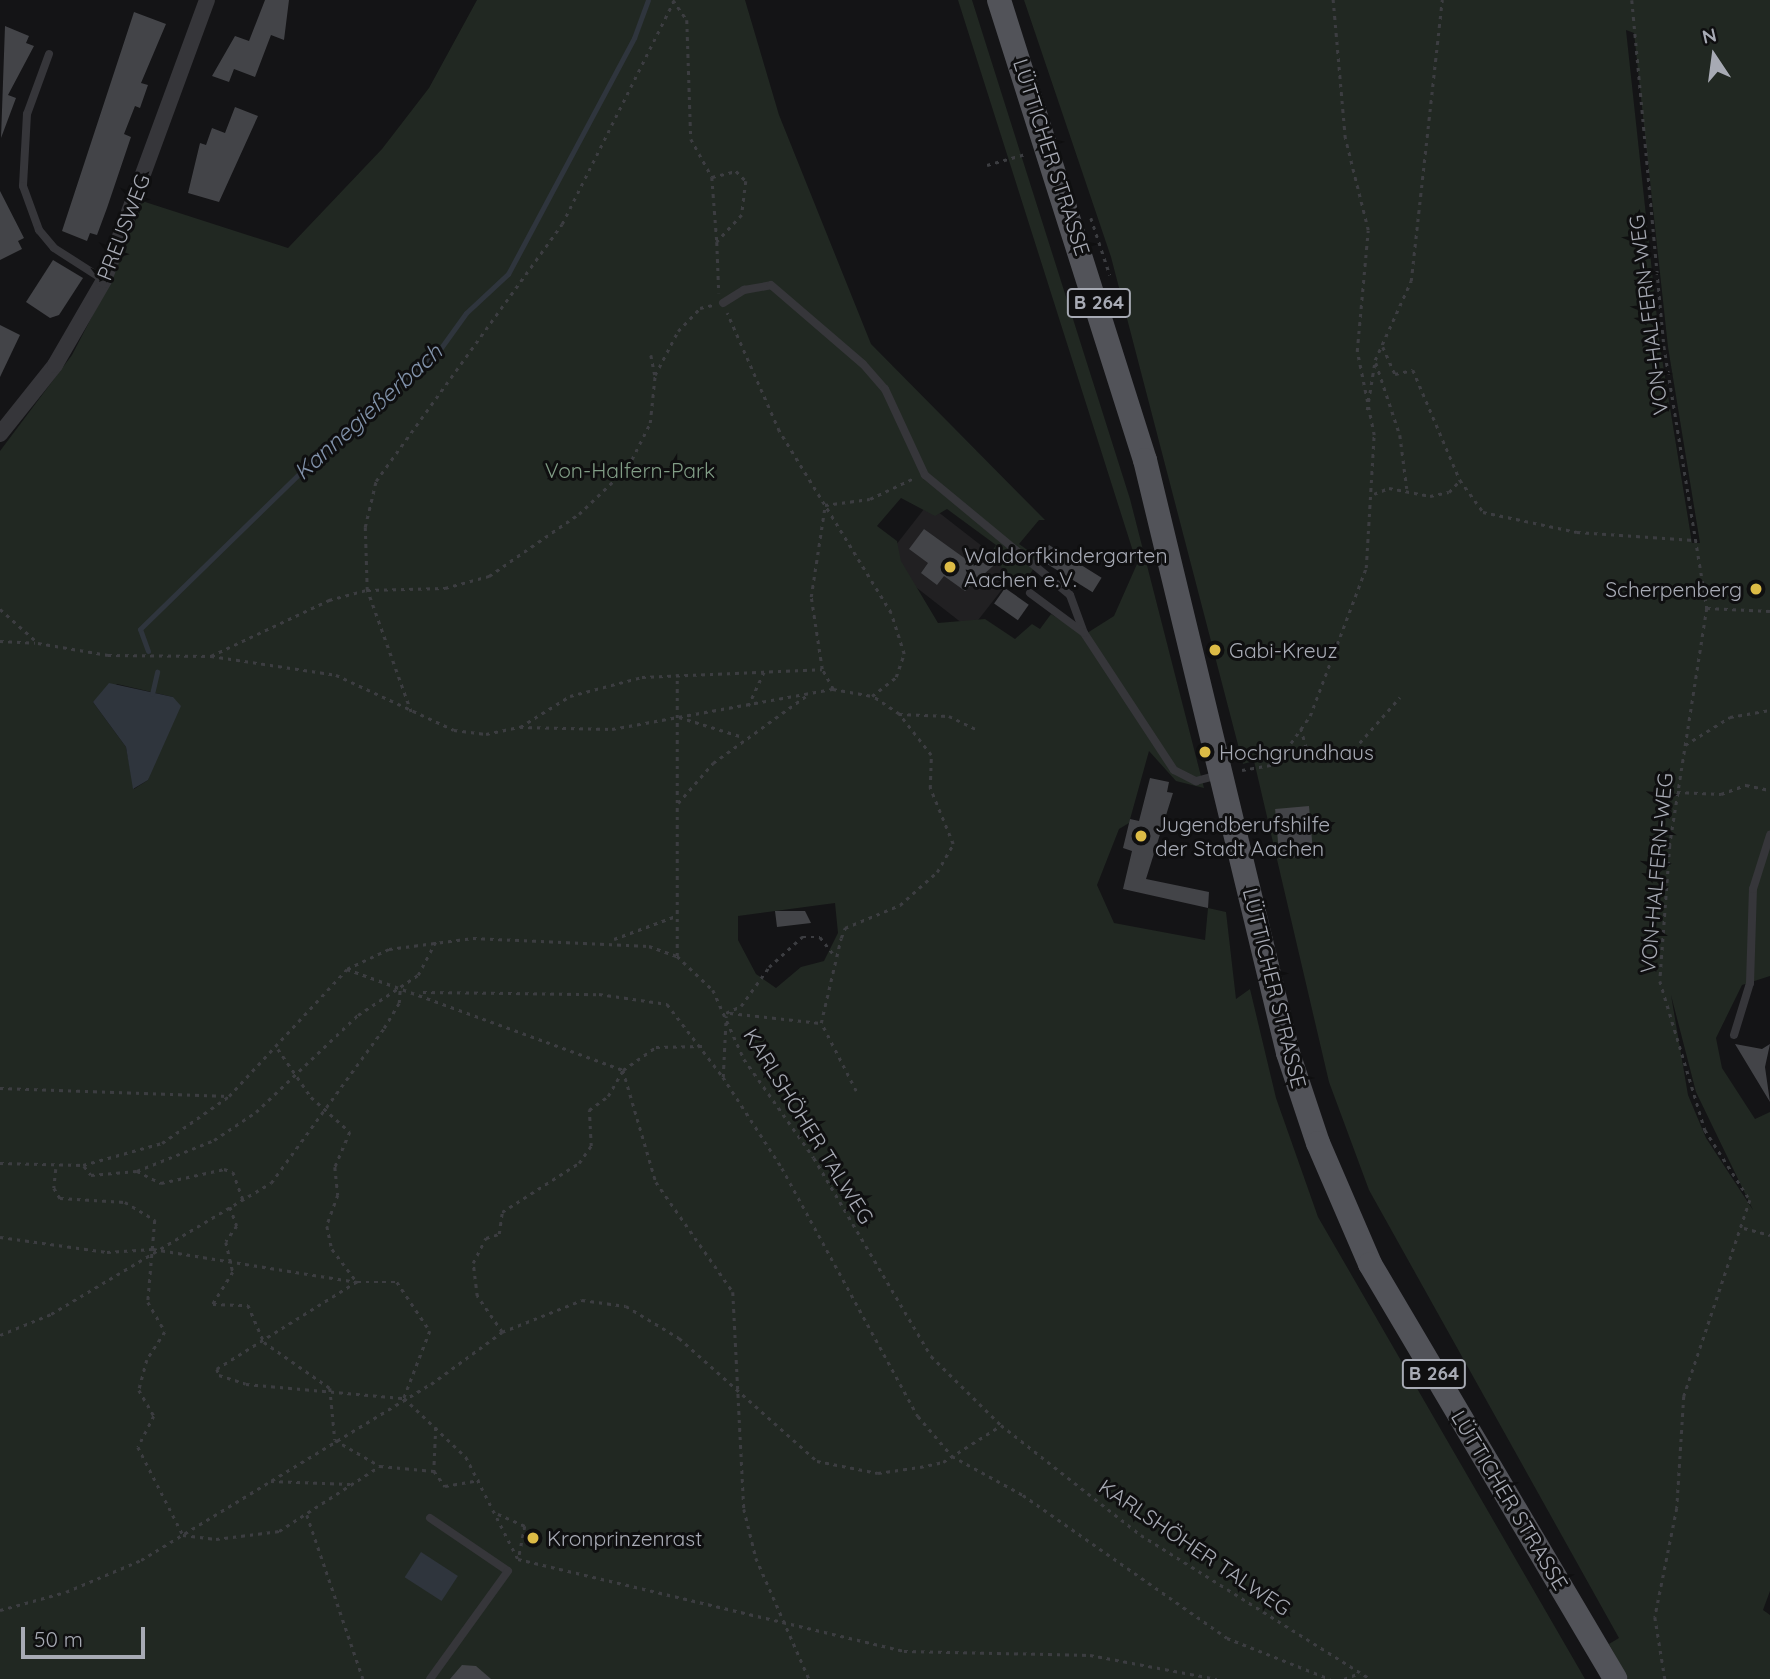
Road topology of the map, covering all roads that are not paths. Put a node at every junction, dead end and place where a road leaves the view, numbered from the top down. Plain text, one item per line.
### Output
1 (207, 0) edge
2 (999, 0) edge
3 (49, 54) dead end
4 (104, 280) junction
5 (723, 303) road end
6 (0, 434) edge
7 (1030, 593) dead end
8 (1084, 633) junction
9 (1236, 771) junction
10 (1770, 835) edge
11 (1734, 1035) dead end
12 (430, 1518) dead end
13 (430, 1679) edge
14 (1615, 1679) edge

1 - 4 street, PREUSWEG
2 - 9 main road, LÜTTICHER STRASSE / B 264
3 - 4 lane
4 - 6 street, PREUSWEG
5 - 8 lane
7 - 8 lane
8 - 9 lane
9 - 14 main road, LÜTTICHER STRASSE / B 264
10 - 11 lane
12 - 13 lane

